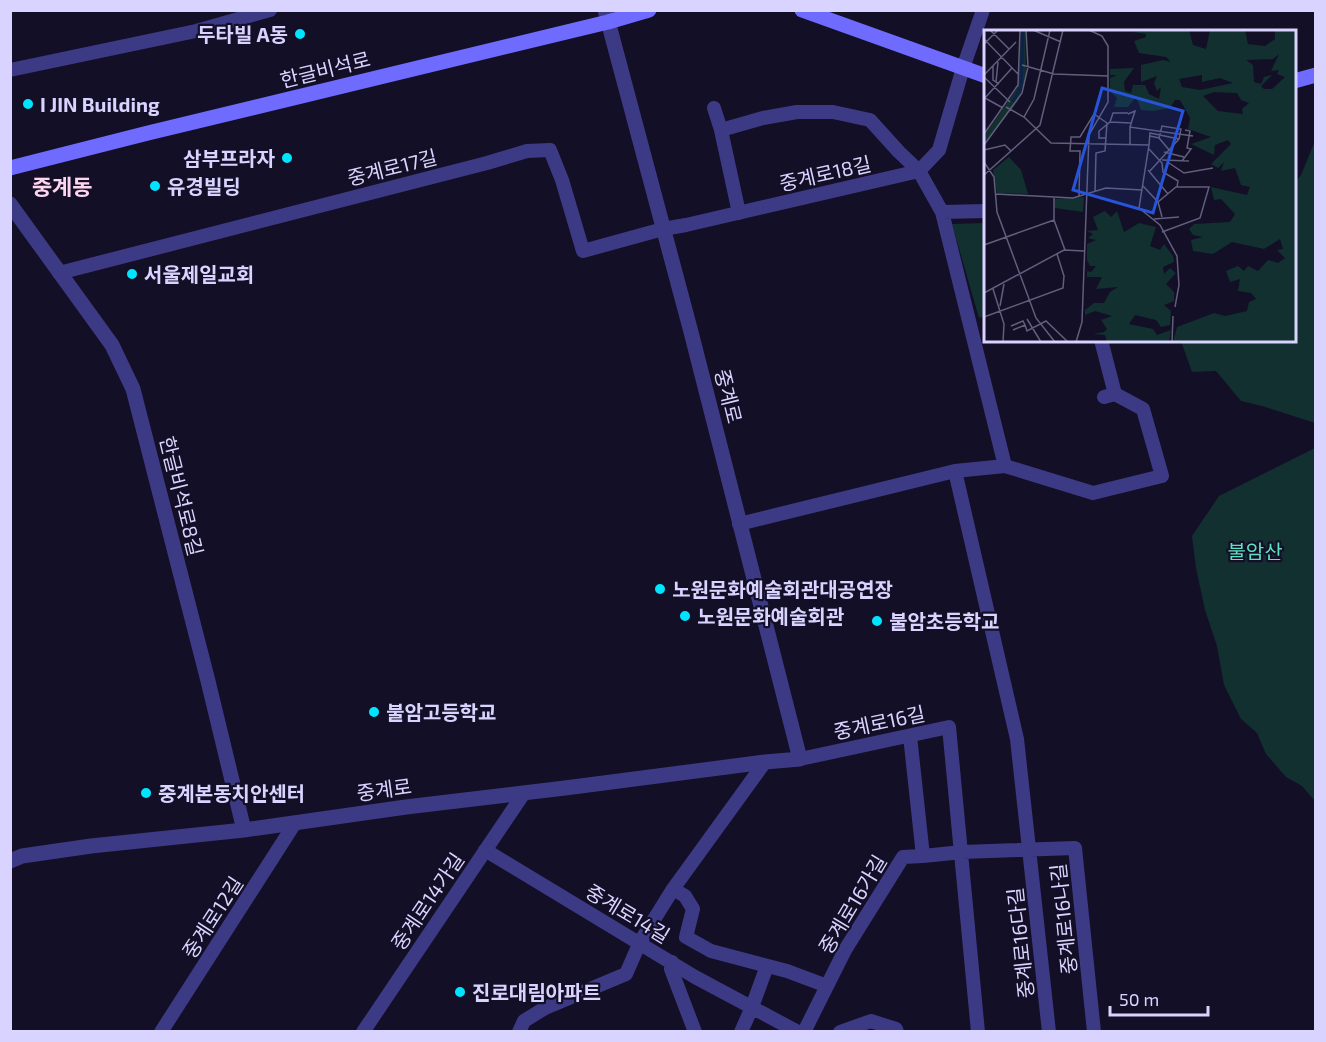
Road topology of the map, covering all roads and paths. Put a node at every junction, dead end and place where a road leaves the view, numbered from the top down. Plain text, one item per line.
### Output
1 (270, 10) edge
2 (649, 10) edge
3 (802, 10) edge
4 (983, 10) edge
5 (606, 16) edge
6 (963, 68) junction
7 (10, 70) edge
8 (984, 75) edge
9 (1316, 75) edge
10 (1296, 80) edge
11 (714, 108) dead end
12 (721, 130) junction
13 (10, 168) edge
14 (919, 171) junction
15 (10, 204) edge
16 (984, 211) edge
17 (942, 212) junction
18 (739, 213) junction
19 (663, 229) junction
20 (59, 273) junction
21 (1101, 342) edge
22 (1005, 466) junction
23 (955, 471) junction
24 (739, 524) junction
25 (910, 736) junction
26 (800, 759) junction
27 (765, 762) junction
28 (524, 793) junction
29 (295, 823) junction
30 (244, 830) junction
31 (486, 850) junction
32 (1030, 850) junction
33 (962, 852) junction
34 (923, 856) junction
35 (10, 861) edge
36 (673, 889) junction
37 (640, 942) junction
38 (672, 962) junction
39 (767, 966) junction
40 (827, 987) junction
41 (753, 1007) junction
42 (161, 1032) edge
43 (363, 1032) edge
44 (519, 1032) edge
45 (695, 1032) edge
46 (741, 1032) edge
47 (752, 1032) edge
48 (798, 1032) edge
49 (804, 1032) edge
50 (840, 1032) edge
51 (897, 1032) edge
52 (978, 1032) edge
53 (1049, 1032) edge
54 (1094, 1032) edge

1 - 7 street
2 - 5 main road, 한글비석로
3 - 6 main road
4 - 6 street
5 - 13 main road, 한글비석로
5 - 19 street, 중계로
6 - 8 main road
6 - 14 street
9 - 10 main road
11 - 12 street
12 - 14 street, 중계로18길
12 - 18 street
14 - 17 street
14 - 18 street, 중계로18길
15 - 20 street, 한글비석로8길
16 - 17 street
17 - 22 street
18 - 19 street, 중계로18길
19 - 20 street, 중계로17길
19 - 24 street, 중계로
20 - 30 street, 한글비석로8길
21 - 22 street
22 - 23 street
23 - 24 street
23 - 32 street, 중계로16나길
24 - 26 street, 중계로
25 - 26 street, 중계로16길
25 - 33 street, 중계로16길
25 - 34 street
26 - 27 street, 중계로
27 - 28 street, 중계로
27 - 36 street
28 - 29 street, 중계로
28 - 31 street, 중계로14가길
29 - 30 street, 중계로
29 - 42 street, 중계로12길
30 - 35 street, 중계로
31 - 37 street, 중계로14길
31 - 43 street, 중계로14가길
32 - 33 street, 중계로16나길
32 - 53 street, 중계로16다길
32 - 54 street, 중계로16나길
33 - 34 street
33 - 52 street, 중계로16길
34 - 40 street, 중계로16가길
36 - 37 street
36 - 39 street
37 - 38 street, 중계로14길
37 - 44 street
38 - 41 street, 중계로14길
38 - 45 street
39 - 40 street
39 - 41 street
40 - 49 street, 중계로16가길
41 - 46 street
41 - 47 street
41 - 48 street, 중계로14길
50 - 51 street

